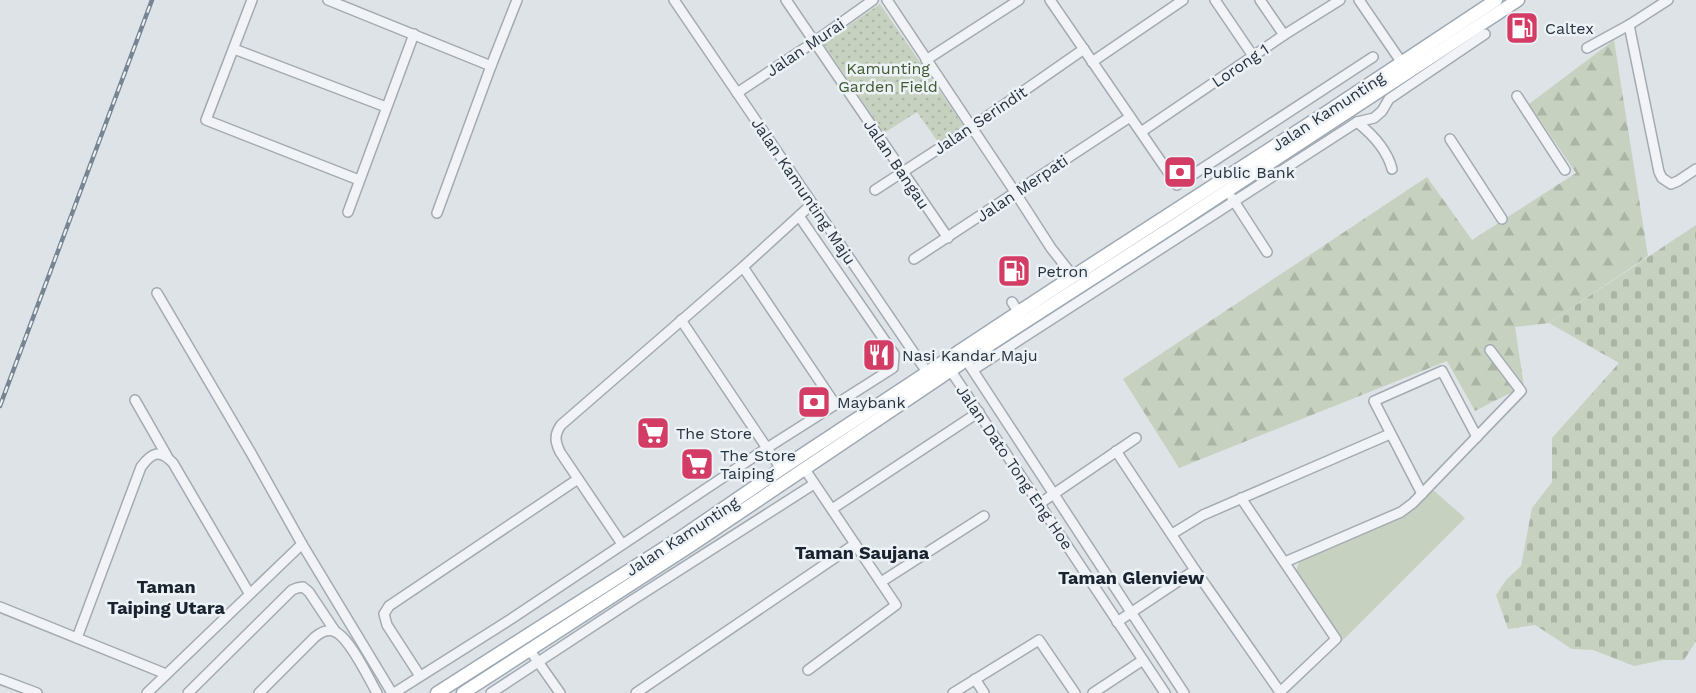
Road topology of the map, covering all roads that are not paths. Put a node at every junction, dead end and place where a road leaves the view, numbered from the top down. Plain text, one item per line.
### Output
1 (252, 0) edge
2 (328, 0) edge
3 (518, 0) edge
4 (674, 0) edge
5 (786, 0) edge
6 (873, 0) edge
7 (886, 0) edge
8 (1019, 0) edge
9 (1050, 0) edge
10 (1183, 0) edge
11 (1215, 0) edge
12 (1260, 0) edge
13 (1340, 0) edge
14 (1359, 0) edge
15 (1518, 0) edge
16 (1668, 0) edge
17 (1491, 2) edge
18 (1629, 25) junction
19 (414, 34) junction
20 (1485, 34) dead end
21 (1284, 35) junction
22 (814, 42) junction
23 (1587, 48) dead end
24 (234, 49) junction
25 (1084, 49) junction
26 (1253, 56) junction
27 (1373, 57) dead end
28 (926, 60) junction
29 (1092, 62) junction
30 (1402, 63) junction
31 (491, 66) junction
32 (737, 93) junction
33 (1375, 94) junction
34 (1517, 96) dead end
35 (1312, 97) junction
36 (1386, 103) junction
37 (386, 107) junction
38 (1324, 114) junction
39 (1130, 117) junction
40 (1357, 122) junction
41 (972, 127) junction
42 (1141, 132) junction
43 (1450, 139) dead end
44 (1228, 152) junction
45 (1696, 168) edge
46 (1392, 169) dead end
47 (1238, 170) junction
48 (1565, 170) dead end
49 (903, 172) junction
50 (359, 180) junction
51 (875, 190) dead end
52 (1015, 192) junction
53 (1231, 196) junction
54 (812, 204) junction
55 (348, 212) dead end
56 (437, 213) dead end
57 (799, 216) junction
58 (1503, 219) dead end
59 (948, 238) junction
60 (1267, 252) dead end
61 (914, 259) dead end
62 (743, 267) junction
63 (1073, 276) junction
64 (157, 292) dead end
65 (681, 320) junction
66 (1490, 350) dead end
67 (967, 360) junction
68 (948, 366) junction
69 (931, 378) junction
70 (135, 400) dead end
71 (835, 404) junction
72 (979, 412) junction
73 (1390, 434) junction
74 (1477, 436) junction
75 (1136, 438) dead end
76 (768, 448) junction
77 (1116, 451) junction
78 (167, 456) junction
79 (804, 468) junction
80 (781, 469) junction
81 (578, 479) junction
82 (814, 484) junction
83 (1054, 494) junction
84 (1422, 494) junction
85 (1241, 498) junction
86 (1039, 504) junction
87 (832, 509) junction
88 (984, 516) dead end
89 (1172, 534) junction
90 (302, 544) junction
91 (622, 544) junction
92 (855, 544) junction
93 (1285, 562) junction
94 (1196, 570) junction
95 (881, 582) junction
96 (249, 593) junction
97 (0, 607) edge
98 (343, 612) junction
99 (1132, 613) junction
100 (326, 618) junction
101 (1118, 622) junction
102 (335, 631) junction
103 (77, 638) junction
104 (529, 649) junction
105 (1143, 660) junction
106 (538, 662) junction
107 (808, 670) dead end
108 (166, 674) junction
109 (420, 676) junction
110 (0, 679) edge
111 (975, 679) junction
112 (37, 693) edge
113 (147, 693) edge
114 (188, 693) edge
115 (258, 693) edge
116 (377, 693) edge
117 (393, 693) edge
118 (437, 693) edge
119 (463, 693) edge
120 (491, 693) edge
121 (560, 693) edge
122 (636, 693) edge
123 (953, 693) edge
124 (984, 693) edge
125 (1075, 693) edge
126 (1093, 693) edge
127 (1165, 693) edge
128 (1184, 693) edge
129 (1279, 693) edge

1 - 24 street
2 - 19 street
3 - 31 street
4 - 32 street, Jalan Kamunting Maju
5 - 22 street, Jalan Bangau
6 - 22 street, Jalan Murai
7 - 28 street
8 - 28 street
9 - 25 street
10 - 29 street
11 - 26 street
12 - 21 street
13 - 21 street, Lorong 1
14 - 30 street
15 - 33 main road, Jalan Kamunting
16 - 18 street
17 - 30 main road, Jalan Kamunting
18 - 23 street
18 - 45 street
19 - 31 street
19 - 37 street
20 - 36 street
21 - 26 street, Lorong 1
22 - 32 street, Jalan Murai
22 - 49 street, Jalan Bangau
24 - 37 street
24 - 50 street
25 - 29 street
25 - 41 street, Jalan Serindit
26 - 42 street, Lorong 1
27 - 35 street
28 - 41 street
29 - 39 street
30 - 38 main road, Jalan Kamunting
31 - 56 street
32 - 54 street, Jalan Kamunting Maju
33 - 36 street
33 - 53 main road, Jalan Kamunting
34 - 48 street
35 - 38 street
35 - 44 street
36 - 40 street
37 - 50 street
38 - 47 main road, Jalan Kamunting
39 - 42 street
39 - 52 street, Jalan Merpati
40 - 46 street
40 - 53 street
41 - 49 street, Jalan Serindit
41 - 52 street
42 - 44 street
43 - 58 street
44 - 47 street
47 - 63 main road, Jalan Kamunting
49 - 51 street, Jalan Serindit
49 - 59 street, Jalan Bangau
50 - 55 street
52 - 59 street, Jalan Merpati
52 - 63 street
53 - 60 street
53 - 67 main road, Jalan Kamunting
54 - 57 street
54 - 69 street, Jalan Kamunting Maju
57 - 62 street
57 - 71 street
59 - 61 street, Jalan Merpati
62 - 65 street
62 - 71 street
63 - 67 main road, Jalan Kamunting
64 - 90 street
65 - 76 street
65 - 81 street
66 - 74 street
67 - 68 main road, Jalan Kamunting
67 - 83 street
68 - 69 main road, Jalan Kamunting
68 - 72 street, Jalan Dato Tong Eng Hoe
69 - 79 main road, Jalan Kamunting
69 - 80 main road, Jalan Kamunting
70 - 78 street
71 - 76 street
72 - 86 street, Jalan Dato Tong Eng Hoe
72 - 87 street
73 - 74 street
73 - 84 street
73 - 85 street
74 - 84 street
75 - 77 street
76 - 80 street
76 - 91 street
77 - 83 street
77 - 89 street
78 - 96 street
78 - 103 street
79 - 82 street
79 - 104 main road, Jalan Kamunting
80 - 118 main road, Jalan Kamunting
81 - 91 street
81 - 109 street
82 - 87 street
82 - 106 street
83 - 86 street
83 - 99 street
84 - 93 street
85 - 89 street
85 - 93 street
86 - 101 street, Jalan Dato Tong Eng Hoe
87 - 92 street
88 - 95 street
89 - 94 street
90 - 96 street
90 - 98 street
91 - 109 street
92 - 95 street
92 - 122 street
93 - 129 street
94 - 99 street
94 - 129 street
95 - 107 street
96 - 108 street
97 - 103 street
98 - 100 street
98 - 117 street
99 - 101 street
99 - 128 street
100 - 102 street
100 - 114 street
101 - 105 street, Jalan Dato Tong Eng Hoe
102 - 115 street
102 - 116 street
103 - 108 street
104 - 106 street
104 - 119 main road, Jalan Kamunting
105 - 126 street
105 - 127 street, Jalan Dato Tong Eng Hoe
106 - 120 street
106 - 121 street
108 - 113 street
109 - 117 street
110 - 112 street
111 - 123 street
111 - 124 street
111 - 125 street

